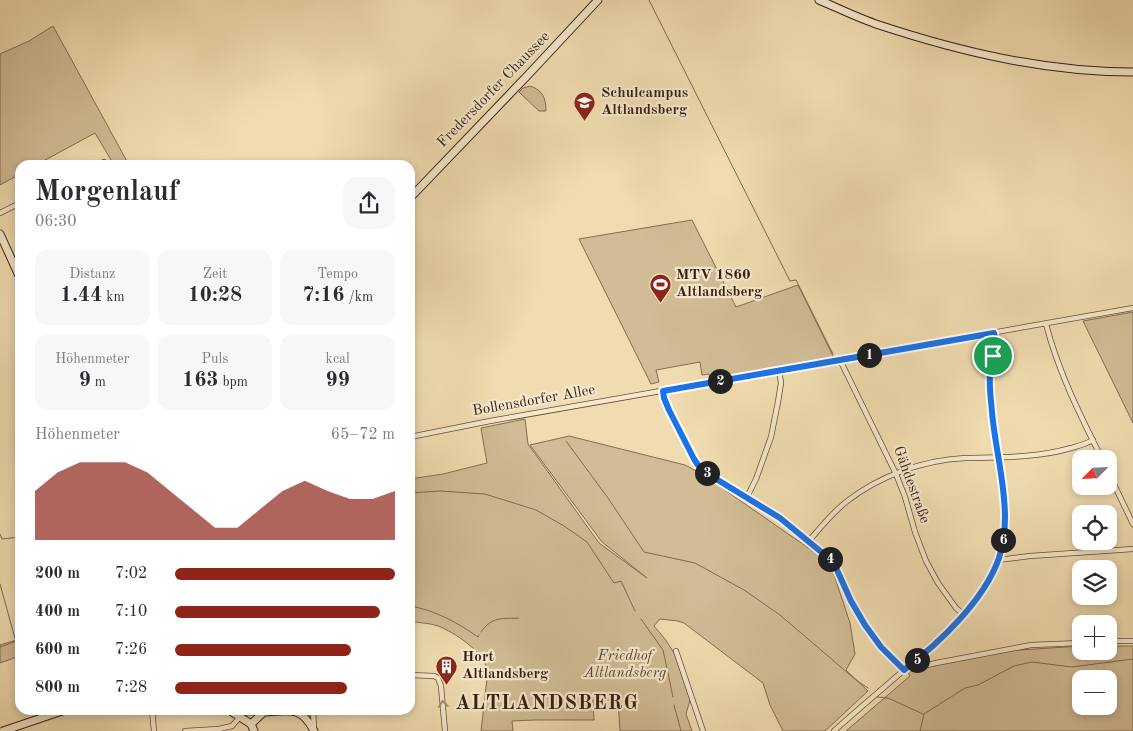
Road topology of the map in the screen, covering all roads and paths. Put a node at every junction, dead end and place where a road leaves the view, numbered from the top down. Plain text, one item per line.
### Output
1 (598, 0) edge
2 (818, 0) edge
3 (1133, 72) edge
4 (415, 193) edge
5 (15, 206) edge
6 (0, 213) edge
7 (0, 234) edge
8 (15, 267) edge
9 (1133, 308) edge
10 (1046, 324) junction
11 (994, 333) junction
12 (840, 360) junction
13 (779, 370) junction
14 (663, 391) junction
15 (415, 436) edge
16 (1093, 440) junction
17 (1098, 450) edge
18 (998, 458) junction
19 (896, 474) junction
20 (1118, 493) edge
21 (747, 497) junction
22 (1133, 524) edge
23 (809, 541) junction
24 (1133, 549) edge
25 (998, 560) junction
26 (963, 614) junction
27 (1133, 641) edge
28 (1117, 642) edge
29 (1072, 643) edge
30 (676, 651) dead end
31 (904, 670) junction
32 (415, 674) edge
33 (47, 715) edge
34 (152, 715) edge
35 (236, 715) edge
36 (262, 715) edge
37 (302, 715) edge
38 (313, 715) edge
39 (240, 717) junction
40 (252, 727) edge
41 (314, 730) edge
42 (3, 731) edge
43 (154, 731) edge
44 (185, 731) edge
45 (197, 731) edge
46 (445, 731) edge
47 (702, 731) edge
48 (834, 731) edge

1 - 4 main road, Fredersdorfer Chaussee
2 - 3 main road
5 - 6 street
7 - 8 main road
9 - 10 street, Bollensdorfer Allee
10 - 11 street, Bollensdorfer Allee
10 - 16 street
11 - 12 street, Bollensdorfer Allee
11 - 18 street
12 - 13 street, Bollensdorfer Allee
12 - 19 street, Gähdestraße
13 - 14 street, Bollensdorfer Allee
13 - 21 street
14 - 15 street, Bollensdorfer Allee
14 - 21 street
16 - 17 street
16 - 18 street
18 - 19 street
18 - 25 street
19 - 23 street
19 - 26 street, Gähdestraße
20 - 22 street
21 - 23 street
23 - 31 street
24 - 25 street
25 - 26 street
26 - 31 street
27 - 28 street
29 - 31 street
30 - 47 street
31 - 48 street
46 -> 32 street
33 - 42 main road
34 - 43 street
35 - 39 main road
36 - 40 main road
37 - 41 main road
38 - 41 street
39 - 40 main road
39 - 45 street
44 - 45 street

